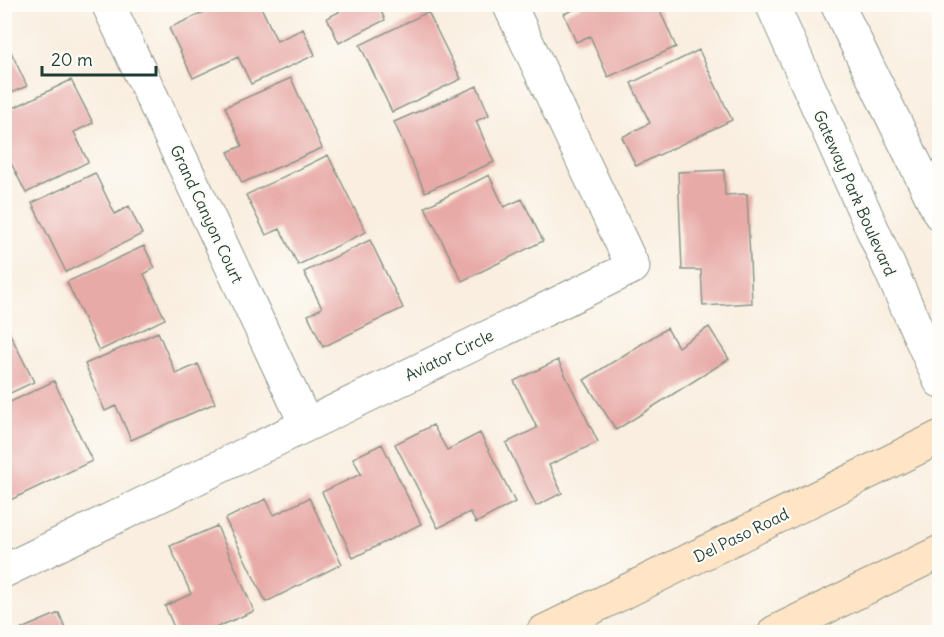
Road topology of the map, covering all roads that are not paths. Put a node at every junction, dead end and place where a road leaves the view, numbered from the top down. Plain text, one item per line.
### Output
1 (108, 4) edge
2 (508, 4) edge
3 (772, 4) edge
4 (837, 4) edge
5 (939, 214) edge
6 (939, 381) edge
7 (306, 424) junction
8 (939, 437) edge
9 (939, 552) edge
10 (4, 570) edge
11 (543, 633) edge
12 (775, 633) edge

1 - 7 street, Grand Canyon Court
2 - 7 street, Aviator Circle
3 - 6 street, Gateway Park Boulevard
4 - 5 street
7 - 10 street, Aviator Circle
8 - 11 main road, Del Paso Road
9 - 12 main road

